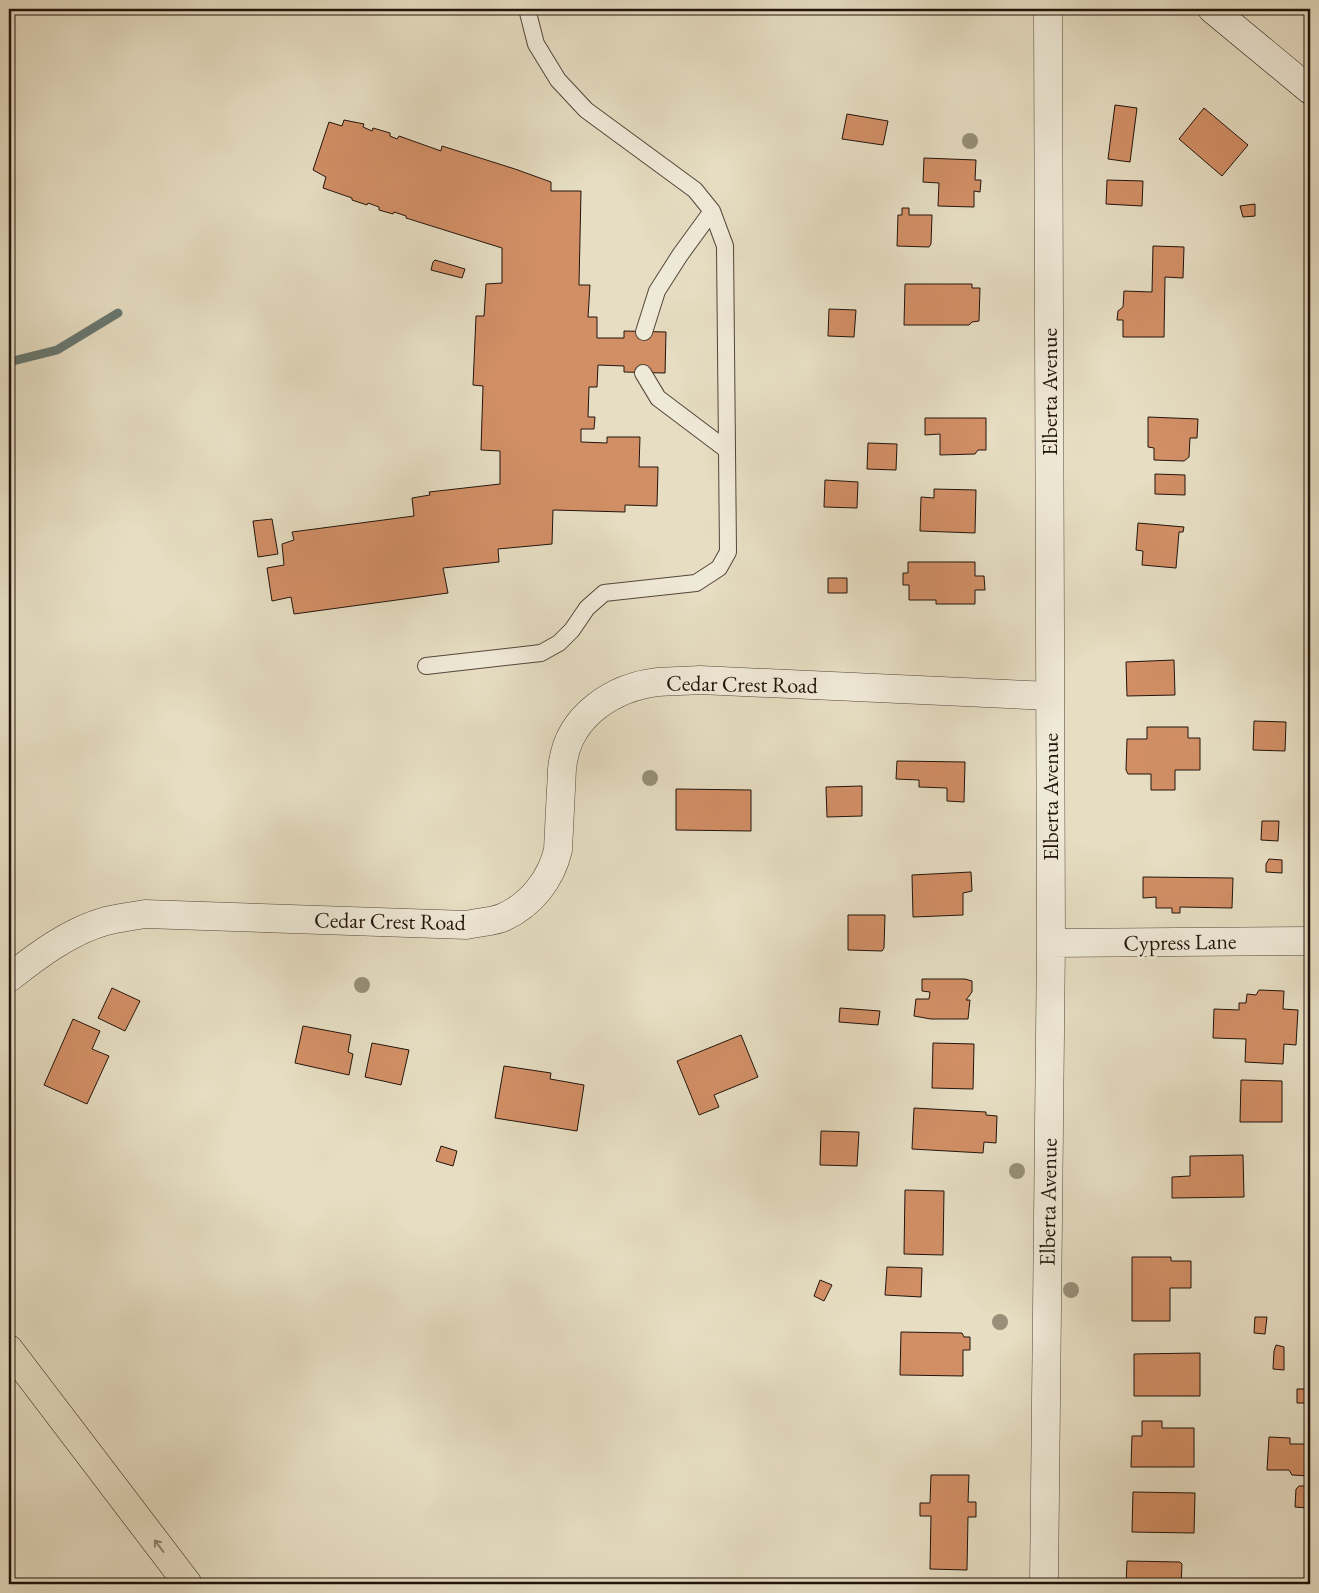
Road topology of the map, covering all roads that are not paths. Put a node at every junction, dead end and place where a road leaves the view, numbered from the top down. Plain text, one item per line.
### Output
1 (526, 9) edge
2 (1048, 9) edge
3 (1212, 9) edge
4 (1310, 90) edge
5 (712, 211) junction
6 (644, 332) dead end
7 (643, 372) dead end
8 (727, 450) junction
9 (426, 666) dead end
10 (1050, 696) junction
11 (1310, 940) edge
12 (1050, 943) junction
13 (9, 978) edge
14 (9, 1349) edge
15 (9, 1355) edge
16 (52, 1406) junction
17 (188, 1584) edge
18 (1044, 1584) edge

1 - 5 lane
2 - 10 street, Elberta Avenue
3 - 4 street
5 - 6 lane
5 - 8 lane
7 - 8 lane
8 - 9 lane
10 - 12 street, Elberta Avenue
10 - 13 street, Cedar Crest Road
11 - 12 street, Cypress Lane
12 - 18 street, Elberta Avenue
14 - 16 highway
15 - 16 highway
17 -> 16 highway

